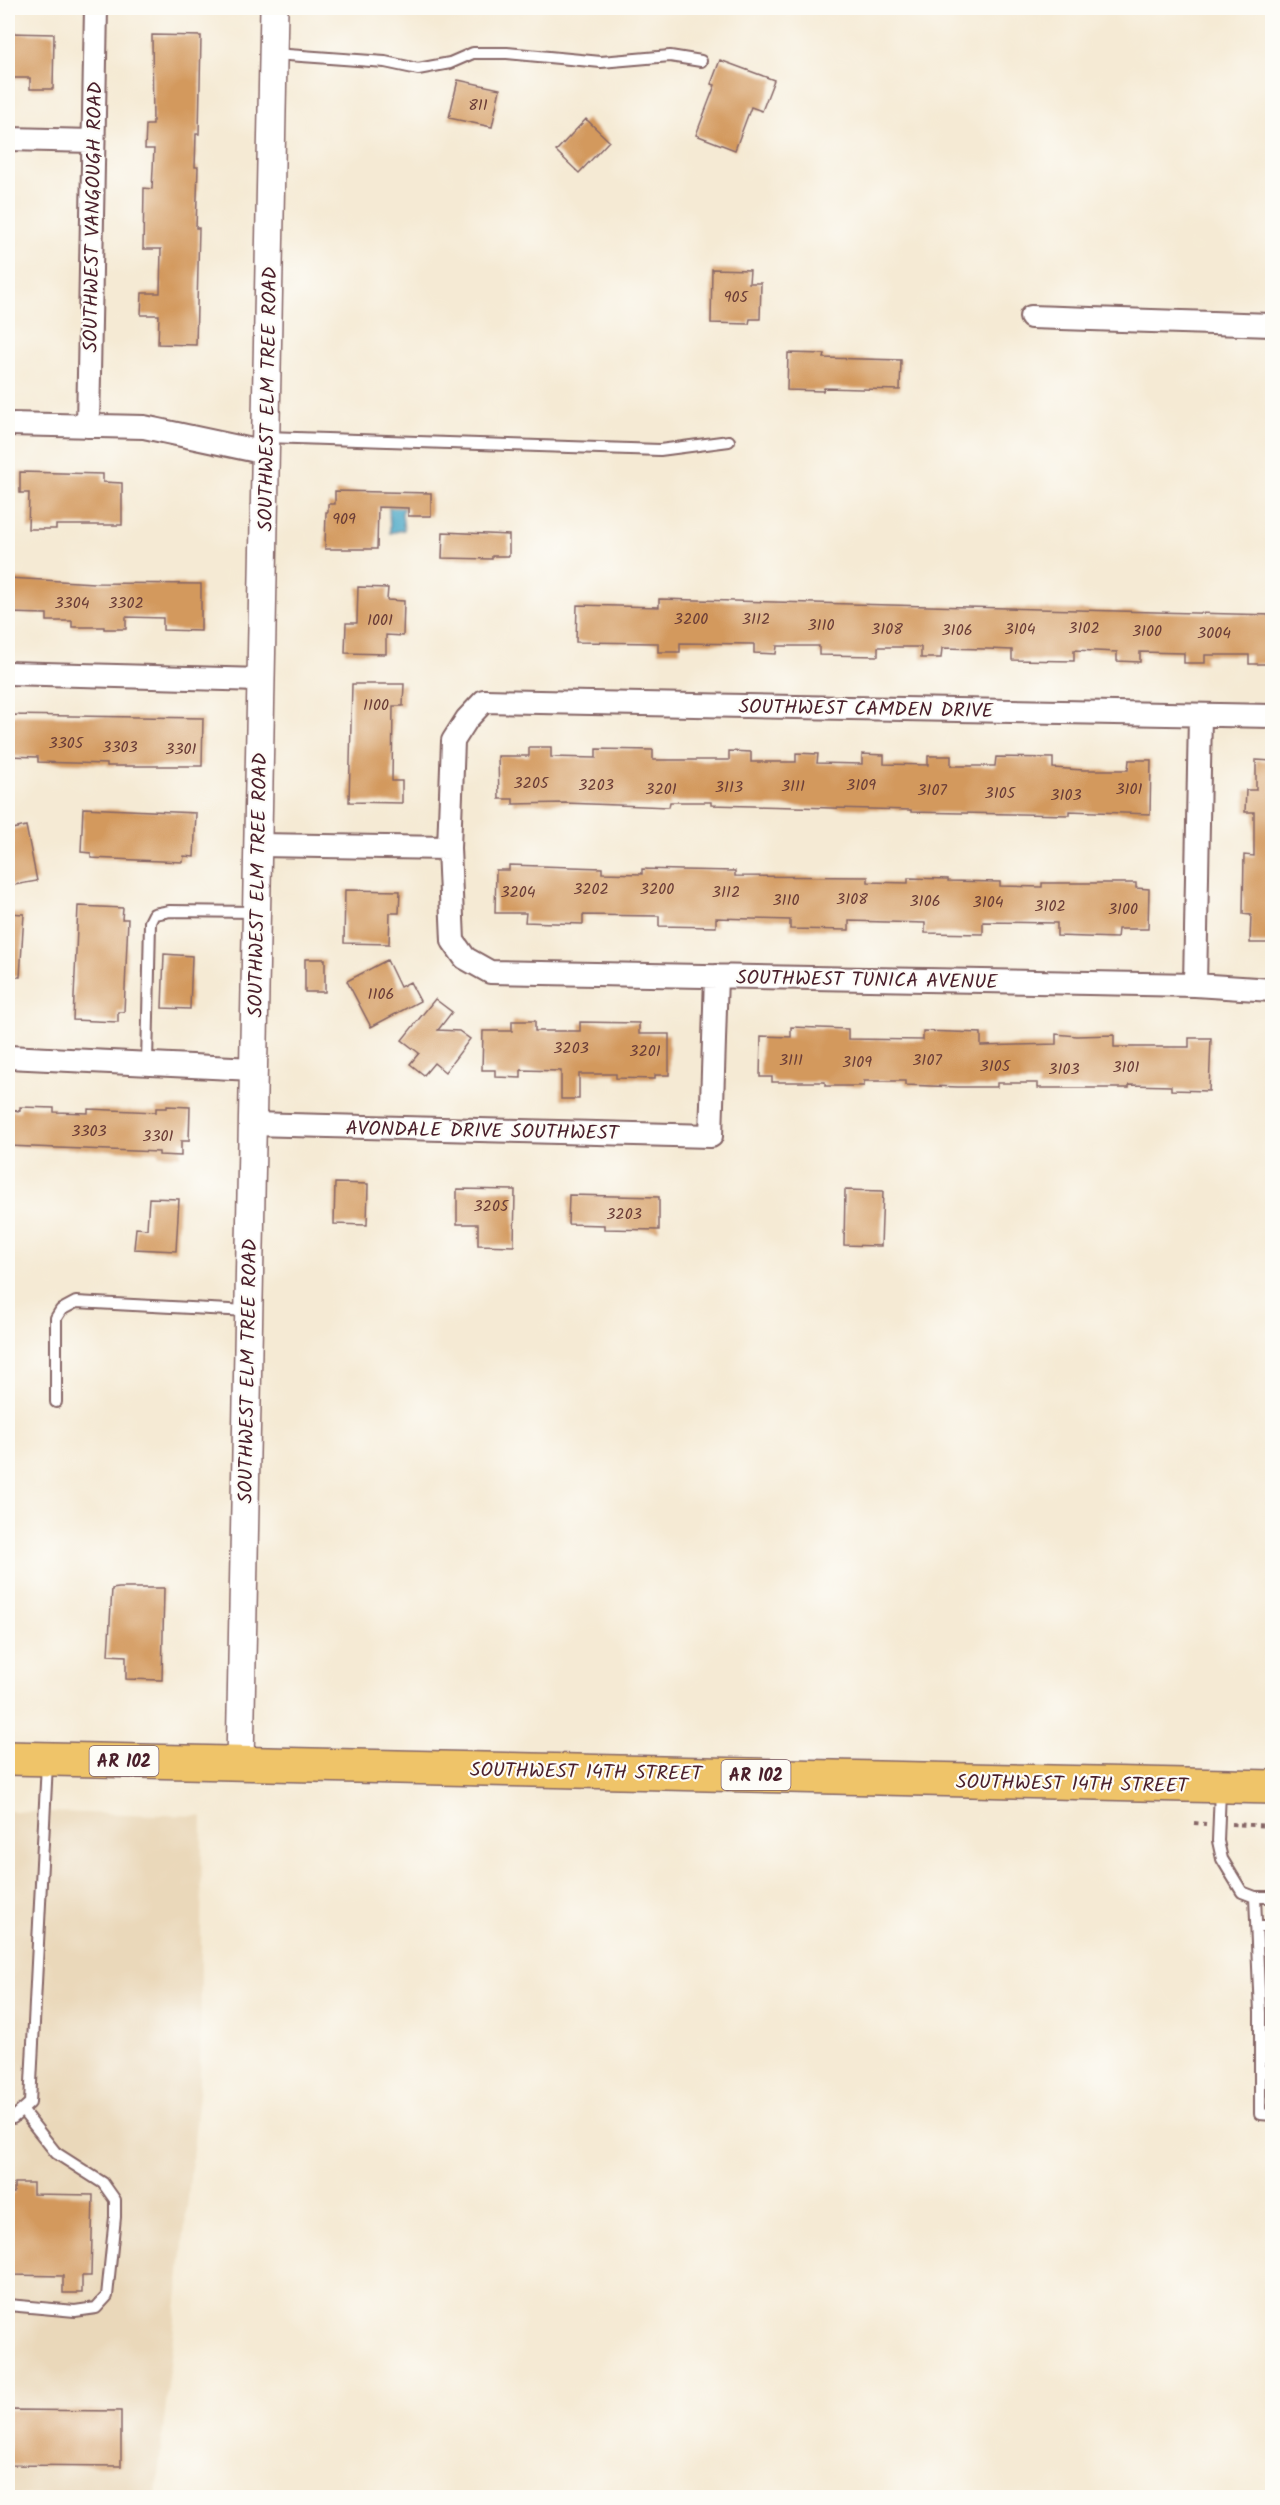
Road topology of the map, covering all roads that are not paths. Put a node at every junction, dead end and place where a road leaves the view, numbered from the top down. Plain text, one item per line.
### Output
1 (96, 8) edge
2 (274, 8) edge
3 (274, 54) junction
4 (701, 61) dead end
5 (8, 139) edge
6 (93, 141) junction
7 (1031, 317) dead end
8 (1272, 325) edge
9 (8, 424) edge
10 (88, 426) junction
11 (729, 441) dead end
12 (266, 445) junction
13 (8, 673) edge
14 (261, 680) junction
15 (1200, 715) junction
16 (1272, 716) edge
17 (258, 845) junction
18 (449, 848) junction
19 (257, 912) junction
20 (716, 976) junction
21 (1195, 985) junction
22 (1272, 990) edge
23 (8, 1057) edge
24 (147, 1064) junction
25 (253, 1069) junction
26 (252, 1124) junction
27 (249, 1311) junction
28 (56, 1401) dead end
29 (8, 1758) edge
30 (47, 1759) junction
31 (240, 1763) junction
32 (1221, 1786) junction
33 (1272, 1787) edge
34 (1255, 1897) junction
35 (1272, 1897) edge
36 (1256, 1926) junction
37 (1272, 1926) edge
38 (22, 2110) junction
39 (1272, 2115) edge
40 (8, 2118) edge
41 (8, 2305) edge

1 - 6 street, SOUTHWEST VANGOUGH ROAD
2 - 3 street, SOUTHWEST ELM TREE ROAD
3 - 4 lane
3 - 12 street, SOUTHWEST ELM TREE ROAD
5 - 6 street
6 - 10 street, SOUTHWEST VANGOUGH ROAD
7 - 8 street
9 - 10 street
10 - 12 street
11 - 12 lane
12 - 14 street, SOUTHWEST ELM TREE ROAD
13 - 14 street
14 - 17 street, SOUTHWEST ELM TREE ROAD
15 - 16 street, SOUTHWEST CAMDEN DRIVE
15 - 18 street, SOUTHWEST CAMDEN DRIVE
15 - 21 street
17 - 18 street
17 - 19 street, SOUTHWEST ELM TREE ROAD
18 - 20 street, SOUTHWEST TUNICA AVENUE
19 - 24 lane
19 - 25 street, SOUTHWEST ELM TREE ROAD
20 - 21 street, SOUTHWEST TUNICA AVENUE
20 - 26 street, AVONDALE DRIVE SOUTHWEST
21 - 22 street, SOUTHWEST TUNICA AVENUE
23 - 24 street
24 - 25 street
25 - 26 street, SOUTHWEST ELM TREE ROAD
26 - 27 street, SOUTHWEST ELM TREE ROAD
27 - 28 lane
27 - 31 street, SOUTHWEST ELM TREE ROAD
29 - 30 main road, SOUTHWEST 14TH STREET / AR 102
30 - 31 main road, SOUTHWEST 14TH STREET / AR 102
30 - 38 lane
31 - 32 main road, SOUTHWEST 14TH STREET / AR 102
32 - 33 main road, SOUTHWEST 14TH STREET / AR 102
32 - 34 lane
34 - 35 lane
34 - 36 lane
36 - 37 lane
36 - 39 lane
38 - 40 lane
38 - 41 lane

